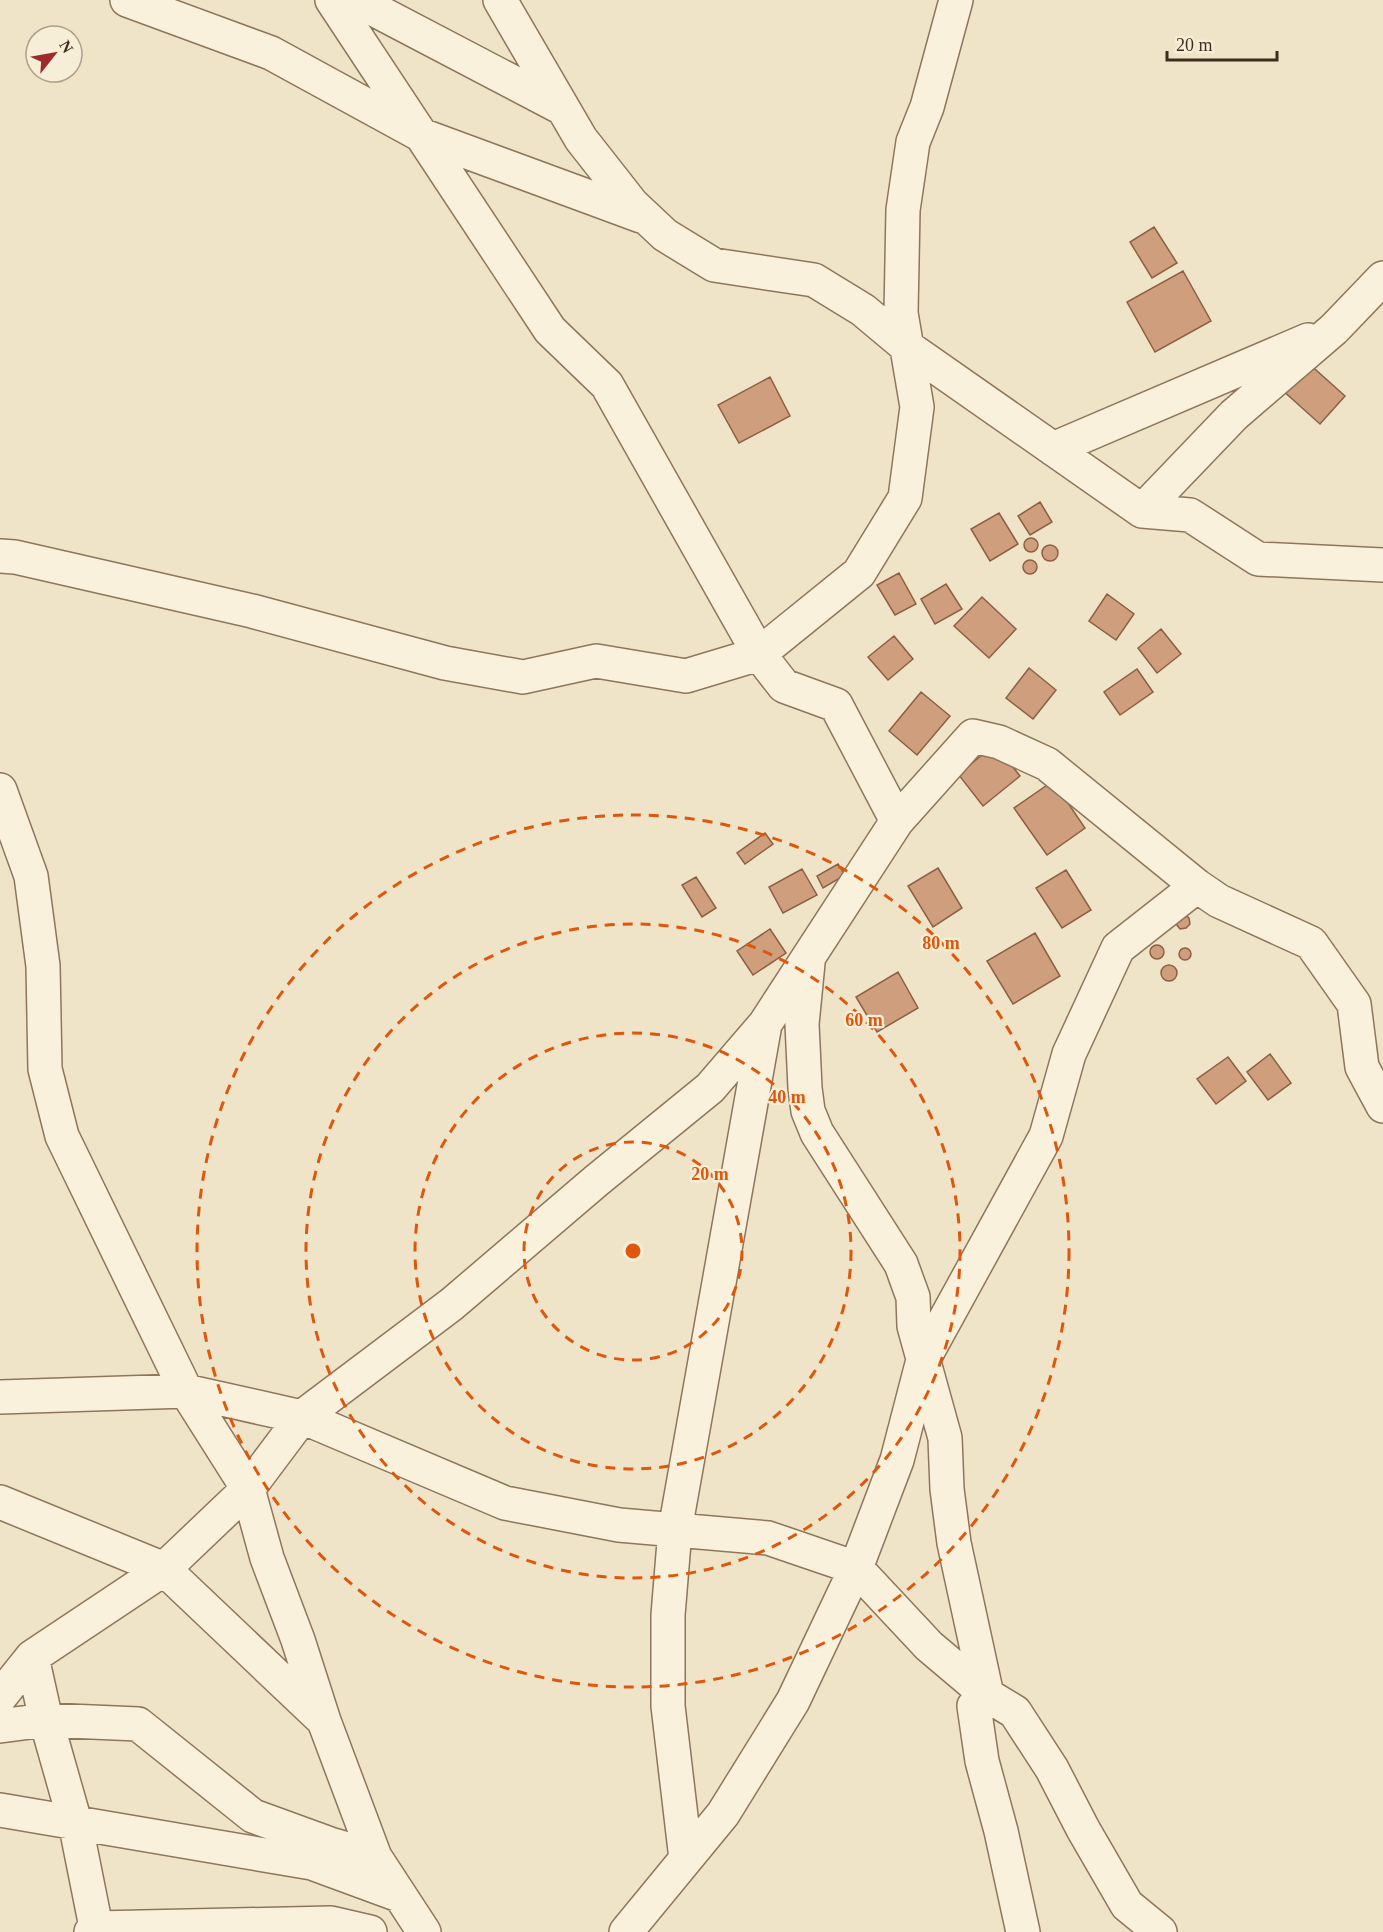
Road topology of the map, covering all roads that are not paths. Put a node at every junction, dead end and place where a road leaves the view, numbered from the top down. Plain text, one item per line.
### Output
1 (127, 0) edge
2 (332, 0) edge
3 (356, 0) edge
4 (500, 0) edge
5 (956, 0) edge
6 (562, 108) junction
7 (421, 135) junction
8 (646, 217) junction
9 (1383, 278) edge
10 (1334, 329) junction
11 (906, 346) junction
12 (1053, 449) junction
13 (1142, 511) junction
14 (0, 556) edge
15 (1383, 565) edge
16 (759, 654) junction
17 (0, 790) edge
18 (897, 821) junction
19 (1197, 886) junction
20 (809, 956) junction
21 (765, 1024) junction
22 (1383, 1106) edge
23 (924, 1360) junction
24 (186, 1391) junction
25 (0, 1397) edge
26 (302, 1418) junction
27 (248, 1489) junction
28 (0, 1502) edge
29 (675, 1530) junction
30 (856, 1568) junction
31 (164, 1569) junction
32 (32, 1657) junction
33 (987, 1695) junction
34 (0, 1697) edge
35 (46, 1720) junction
36 (324, 1721) junction
37 (0, 1726) edge
38 (0, 1810) edge
39 (75, 1822) junction
40 (375, 1857) junction
41 (686, 1859) junction
42 (399, 1894) junction
43 (95, 1931) edge
44 (370, 1932) edge
45 (424, 1932) edge
46 (626, 1932) edge
47 (1023, 1932) edge
48 (1160, 1932) edge

1 - 7 street
2 - 7 street
3 - 6 street
4 - 6 street
5 - 11 street
6 - 8 street
7 - 8 street
7 - 16 street
8 - 11 street
9 - 10 street
10 - 12 street
10 - 13 street
11 - 12 street
11 - 16 street
12 - 13 street
13 - 15 street
14 - 16 street
16 - 18 street
17 - 24 street
18 - 19 street
18 - 20 street
19 - 22 street
19 - 23 street
20 - 21 street
20 - 23 street
21 - 26 street
21 - 29 street
23 - 30 street
23 - 33 street
24 - 25 street
24 - 26 street
24 - 27 street
26 - 27 street
26 - 29 street
27 - 31 street
27 - 36 street
28 - 31 street
29 - 30 street
29 - 41 street
30 - 33 street
30 - 41 street
31 - 32 street
31 - 36 street
32 - 34 street
32 - 35 street
33 - 47 street
33 - 48 street
35 - 37 street
35 - 39 street
35 - 40 street
36 - 40 street
38 - 39 street
39 - 42 street
39 - 43 street
40 - 42 street
41 - 46 street
42 - 45 street
43 - 44 street

